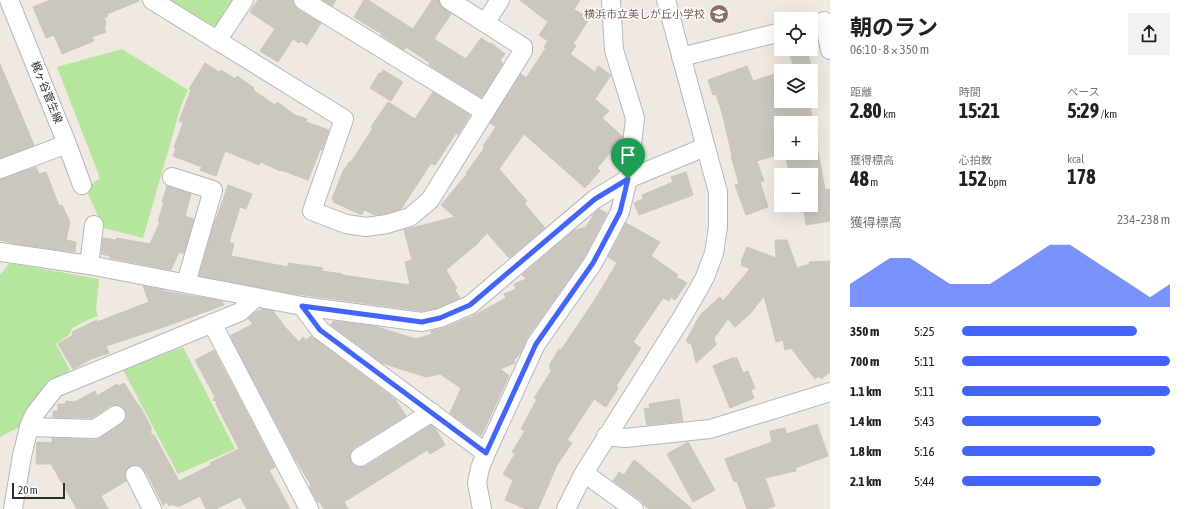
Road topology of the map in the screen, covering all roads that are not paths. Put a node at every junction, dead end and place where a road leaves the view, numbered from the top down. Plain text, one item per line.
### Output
1 (9, 0) edge
2 (152, 0) edge
3 (244, 0) edge
4 (303, 0) edge
5 (449, 0) edge
6 (500, 0) edge
7 (612, 0) edge
8 (666, 0) edge
9 (822, 21) edge
10 (485, 23) junction
11 (774, 34) edge
12 (217, 41) junction
13 (830, 50) edge
14 (681, 57) junction
15 (485, 112) junction
16 (68, 144) junction
17 (706, 147) junction
18 (0, 169) edge
19 (172, 177) dead end
20 (628, 179) junction
21 (82, 185) dead end
22 (94, 225) dead end
23 (0, 252) edge
24 (89, 265) junction
25 (186, 283) junction
26 (256, 297) junction
27 (302, 306) junction
28 (212, 323) junction
29 (830, 392) edge
30 (432, 412) junction
31 (116, 415) dead end
32 (28, 427) junction
33 (606, 436) junction
34 (486, 453) junction
35 (360, 457) dead end
36 (584, 473) junction
37 (135, 475) dead end
38 (14, 509) edge
39 (152, 509) edge
40 (309, 509) edge
41 (482, 509) edge
42 (566, 509) edge
43 (634, 509) edge

1 - 16 street, 梶ヶ谷菅生線
2 - 12 street
3 - 12 street
4 - 15 street
5 - 10 street
6 - 10 street
7 - 20 street
8 - 14 street
9 - 13 street
10 - 15 street
11 - 14 street
12 - 15 street
14 - 17 street
16 - 18 street
16 - 21 street, 梶ヶ谷菅生線
17 - 20 street
17 - 33 street
19 - 25 street
20 - 27 street
20 - 34 street
22 - 24 street
23 - 24 street
24 - 25 street
25 - 26 street
26 - 27 street
26 - 28 street
27 - 30 street
28 - 32 street
28 - 40 street
29 - 33 street
30 - 34 street
30 - 35 street
31 - 32 street
32 - 38 street
33 - 36 street
34 - 41 street
36 - 42 street
36 - 43 street
37 - 39 street

